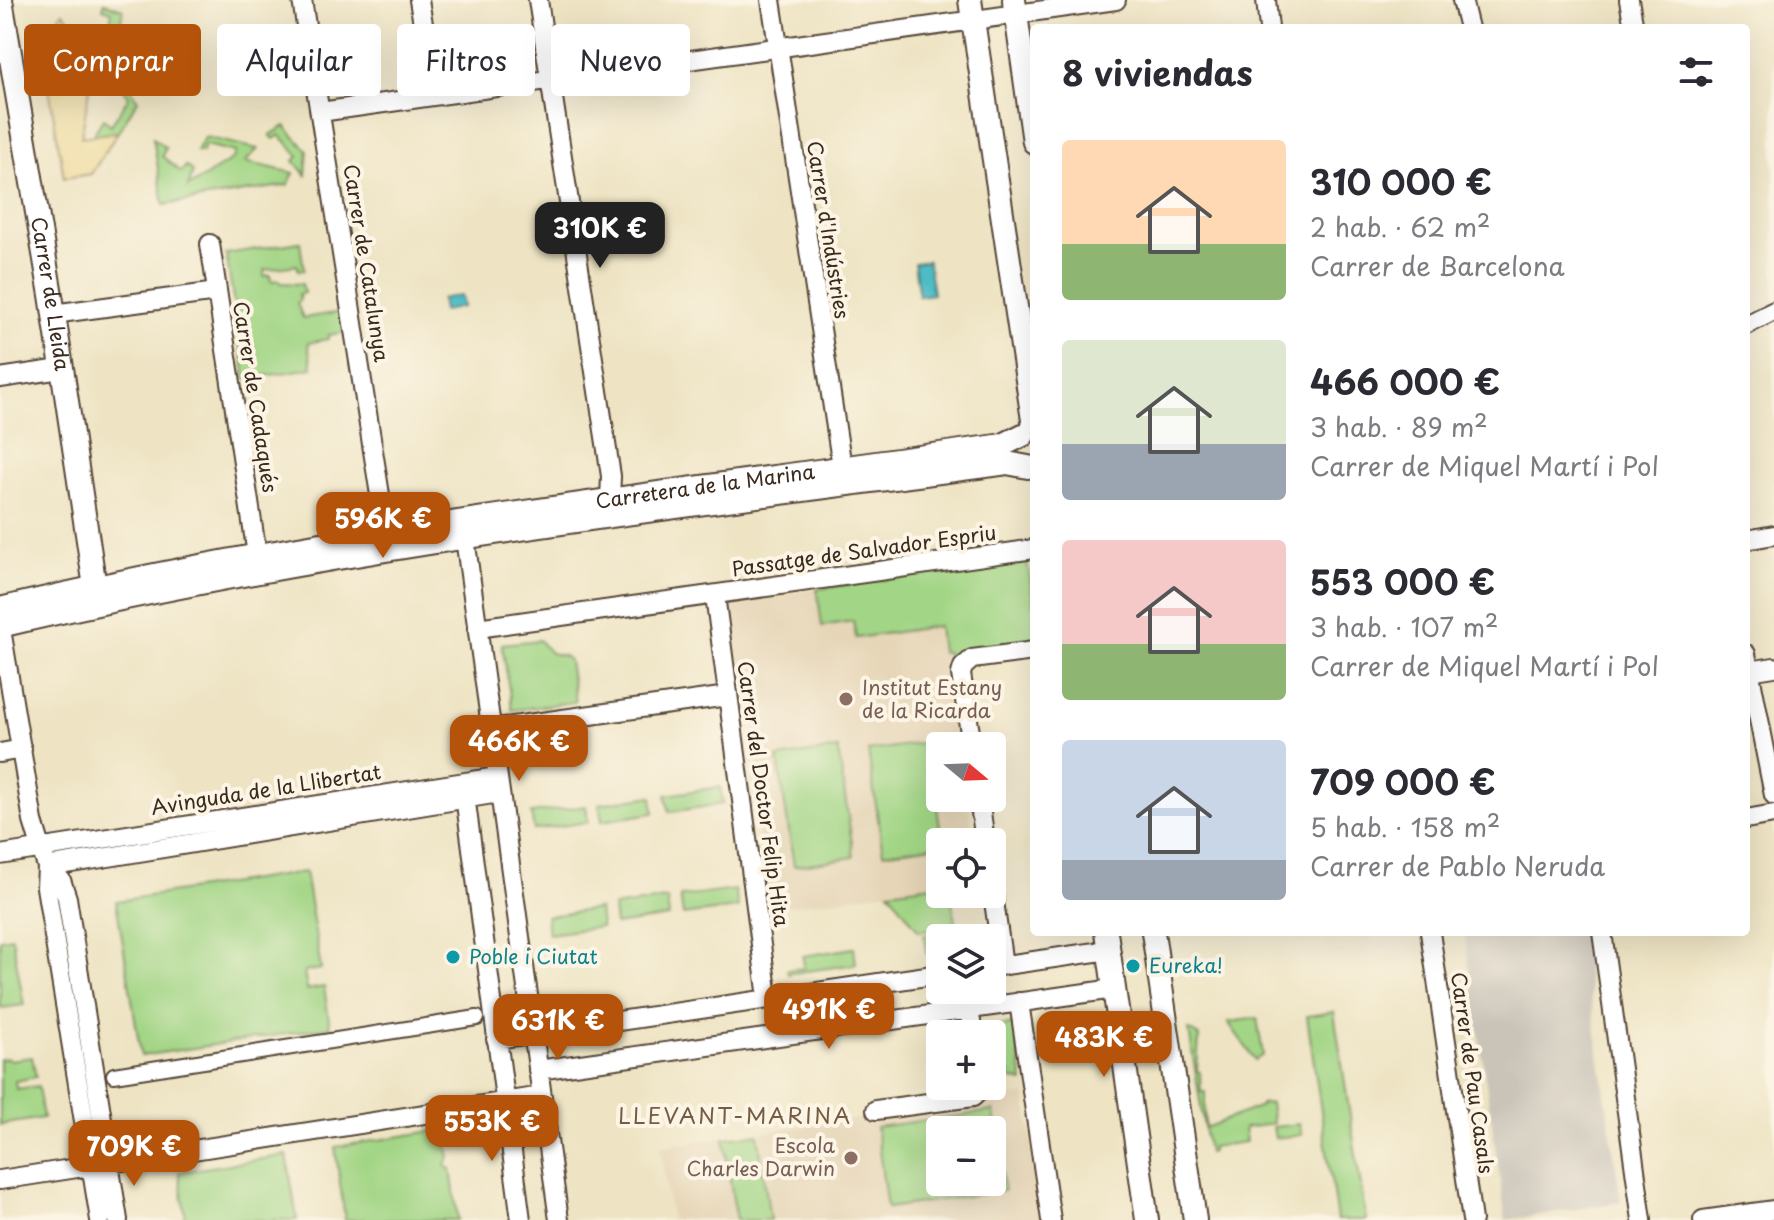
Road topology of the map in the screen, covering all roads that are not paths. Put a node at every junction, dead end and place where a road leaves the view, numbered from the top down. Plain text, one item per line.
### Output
1 (1, 0) edge
2 (302, 0) edge
3 (419, 0) edge
4 (538, 0) edge
5 (771, 0) edge
6 (1116, 0) edge
7 (1266, 0) edge
8 (1462, 0) edge
9 (1629, 0) edge
10 (1015, 7) edge
11 (971, 10) edge
12 (423, 24) edge
13 (1269, 24) edge
14 (1468, 24) edge
15 (1633, 24) edge
16 (778, 48) junction
17 (550, 78) junction
18 (535, 80) edge
19 (422, 96) edge
20 (320, 112) junction
21 (1030, 114) edge
22 (210, 244) dead end
23 (217, 292) junction
24 (1774, 311) edge
25 (53, 314) junction
26 (1750, 323) edge
27 (61, 369) junction
28 (0, 378) edge
29 (1030, 424) edge
30 (842, 467) junction
31 (1030, 467) edge
32 (1030, 470) edge
33 (610, 499) junction
34 (594, 519) junction
35 (386, 533) junction
36 (1774, 535) edge
37 (465, 538) junction
38 (1750, 539) edge
39 (410, 547) junction
40 (1030, 550) edge
41 (257, 555) junction
42 (708, 597) junction
43 (95, 598) junction
44 (0, 609) edge
45 (0, 625) edge
46 (477, 628) junction
47 (1030, 652) edge
48 (1750, 661) edge
49 (1774, 667) edge
50 (1750, 675) edge
51 (728, 696) junction
52 (490, 729) junction
53 (970, 732) edge
54 (22, 749) junction
55 (0, 753) edge
56 (498, 785) junction
57 (464, 790) junction
58 (1774, 795) edge
59 (1774, 814) edge
60 (1750, 818) edge
61 (41, 848) junction
62 (0, 855) edge
63 (47, 867) junction
64 (1154, 936) edge
65 (1431, 936) edge
66 (1603, 936) edge
67 (1108, 941) edge
68 (1006, 964) edge
69 (926, 976) edge
70 (1114, 989) junction
71 (768, 998) junction
72 (1019, 1002) junction
73 (969, 1009) junction
74 (477, 1018) dead end
75 (971, 1020) edge
76 (533, 1034) junction
77 (496, 1039) junction
78 (538, 1070) junction
79 (114, 1075) dead end
80 (541, 1096) junction
81 (951, 1100) edge
82 (504, 1101) junction
83 (876, 1110) dead end
84 (100, 1164) junction
85 (0, 1180) edge
86 (1774, 1210) edge
87 (100, 1220) edge
88 (118, 1220) edge
89 (521, 1220) edge
90 (559, 1220) edge
91 (1051, 1220) edge
92 (1147, 1220) edge
93 (1195, 1220) edge
94 (1472, 1220) edge
95 (1642, 1220) edge
96 (1703, 1220) edge

1 - 25 street, Carrer de Lleida
2 - 20 street, Carrer de Catalunya
3 - 12 street
4 - 17 street
5 - 16 street, Carrer d'Indústries
6 - 10 street
7 - 13 street
8 - 14 street
9 - 15 street
10 - 11 street
10 - 21 street
11 - 16 street
11 - 29 street
16 - 17 street
16 - 30 street, Carrer d'Indústries
17 - 18 street
17 - 33 street
19 - 20 street
20 - 35 street, Carrer de Catalunya
22 - 23 street, Carrer de Cadaqués
23 - 25 street
23 - 41 street, Carrer de Cadaqués
24 - 26 street
25 - 27 street, Carrer de Lleida
27 - 28 street
27 - 43 street, Carrer de Lleida
29 - 30 street, Carretera de la Marina
29 - 31 street
30 - 33 street, Carretera de la Marina
32 - 34 street, Carretera de la Marina
33 - 34 street
33 - 35 street, Carretera de la Marina
34 - 37 street, Carretera de la Marina
35 - 39 street
35 - 41 street, Carretera de la Marina
36 - 38 street
37 - 39 street, Carretera de la Marina
37 - 46 street
39 - 43 street, Carretera de la Marina
40 - 42 street, Passatge de Salvador Espriu
41 - 43 street, Carretera de la Marina
42 - 46 street, Passatge de Salvador Espriu
42 - 51 street, Carrer del Doctor Felip Hita
43 - 44 street, Carretera de la Marina
43 - 45 street, Carretera de la Marina
45 - 54 street
46 - 52 street
47 - 53 street
48 - 49 street
50 - 58 street
51 - 52 street
51 - 71 street, Carrer del Doctor Felip Hita
52 - 56 street
54 - 55 street
54 - 61 street
56 - 57 street, Avinguda de la Llibertat
56 - 76 street
57 - 61 street, Avinguda de la Llibertat
57 - 63 street, Avinguda de la Llibertat
57 - 77 street
59 - 60 street
61 - 62 street, Avinguda de la Llibertat
61 - 63 street
63 - 84 street
64 - 93 street
65 - 94 street, Carrer de Pau Casals
66 - 95 street
67 - 68 street
67 - 70 street
69 - 71 street
70 - 72 street
70 - 92 street
71 - 76 street
72 - 73 street
72 - 91 street
73 - 75 street
73 - 78 street
74 - 79 street
76 - 77 street
76 - 78 street
77 - 82 street
78 - 80 street
80 - 82 street
80 - 90 street
81 - 83 street
82 - 84 street
82 - 89 street
84 - 85 street
84 - 87 street
84 - 88 street
86 - 96 street

